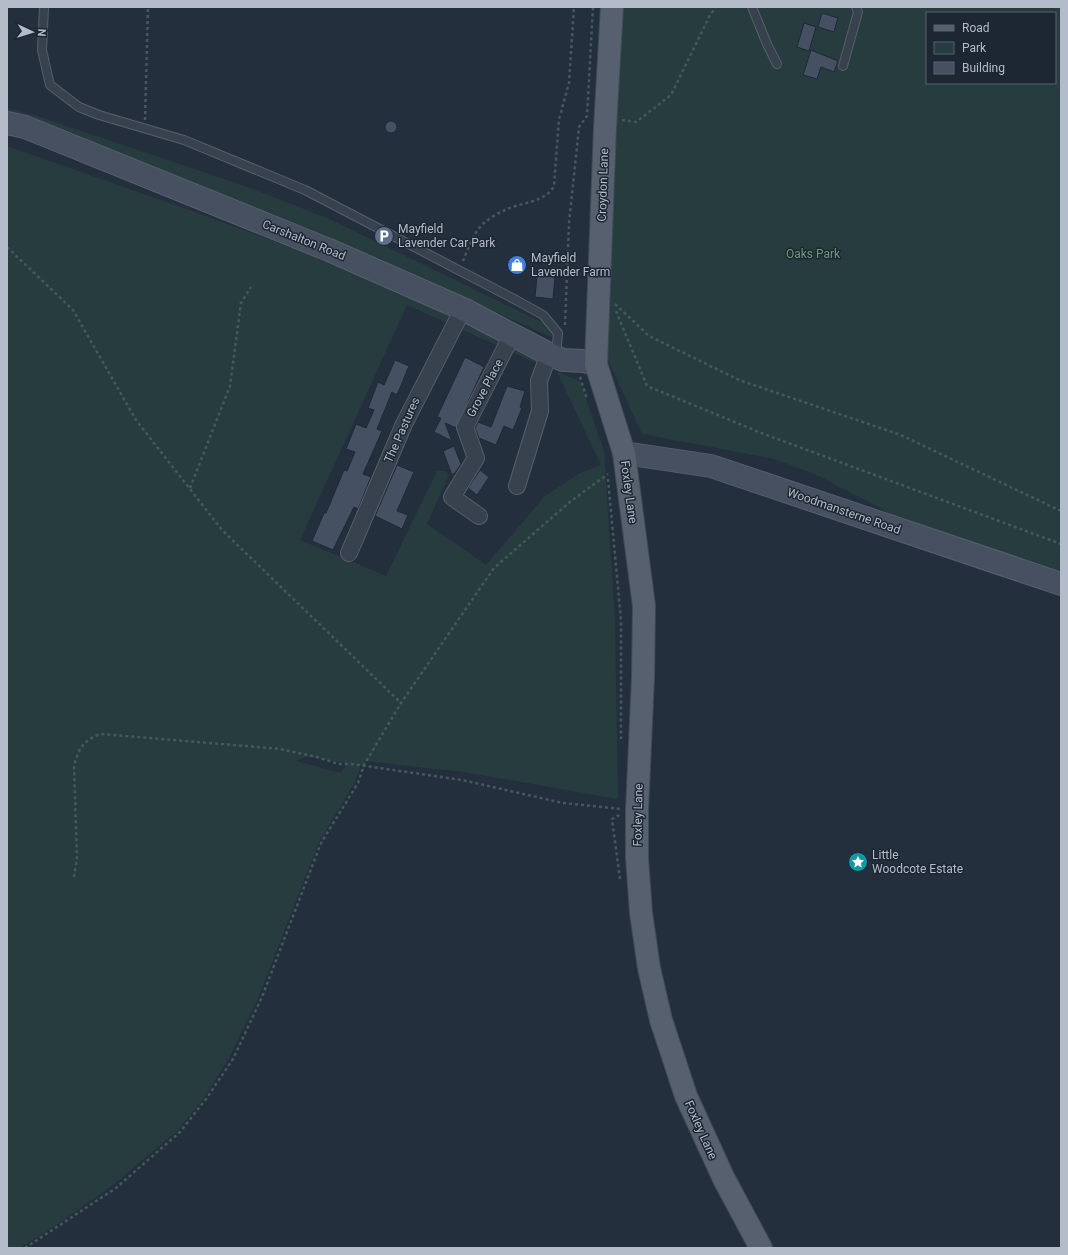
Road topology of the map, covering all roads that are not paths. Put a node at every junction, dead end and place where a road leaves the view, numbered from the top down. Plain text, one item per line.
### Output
1 (44, 7) edge
2 (612, 7) edge
3 (752, 7) edge
4 (856, 7) edge
5 (777, 64) dead end
6 (844, 66) dead end
7 (7, 123) edge
8 (462, 309) junction
9 (512, 335) junction
10 (556, 357) junction
11 (596, 364) junction
12 (624, 453) junction
13 (517, 486) dead end
14 (479, 516) dead end
15 (349, 554) dead end
16 (1061, 584) edge
17 (761, 1248) edge

1 - 10 lane
2 - 11 main road, Croydon Lane
3 - 5 lane
4 - 6 lane
7 - 8 main road, Carshalton Road
8 - 9 main road, Carshalton Road
8 - 15 street, The Pastures
9 - 10 main road, Carshalton Road
9 - 14 street, Grove Place
10 - 11 main road, Carshalton Road
10 - 13 street
11 - 12 main road, Foxley Lane
12 - 16 main road, Woodmansterne Road
12 - 17 main road, Foxley Lane

